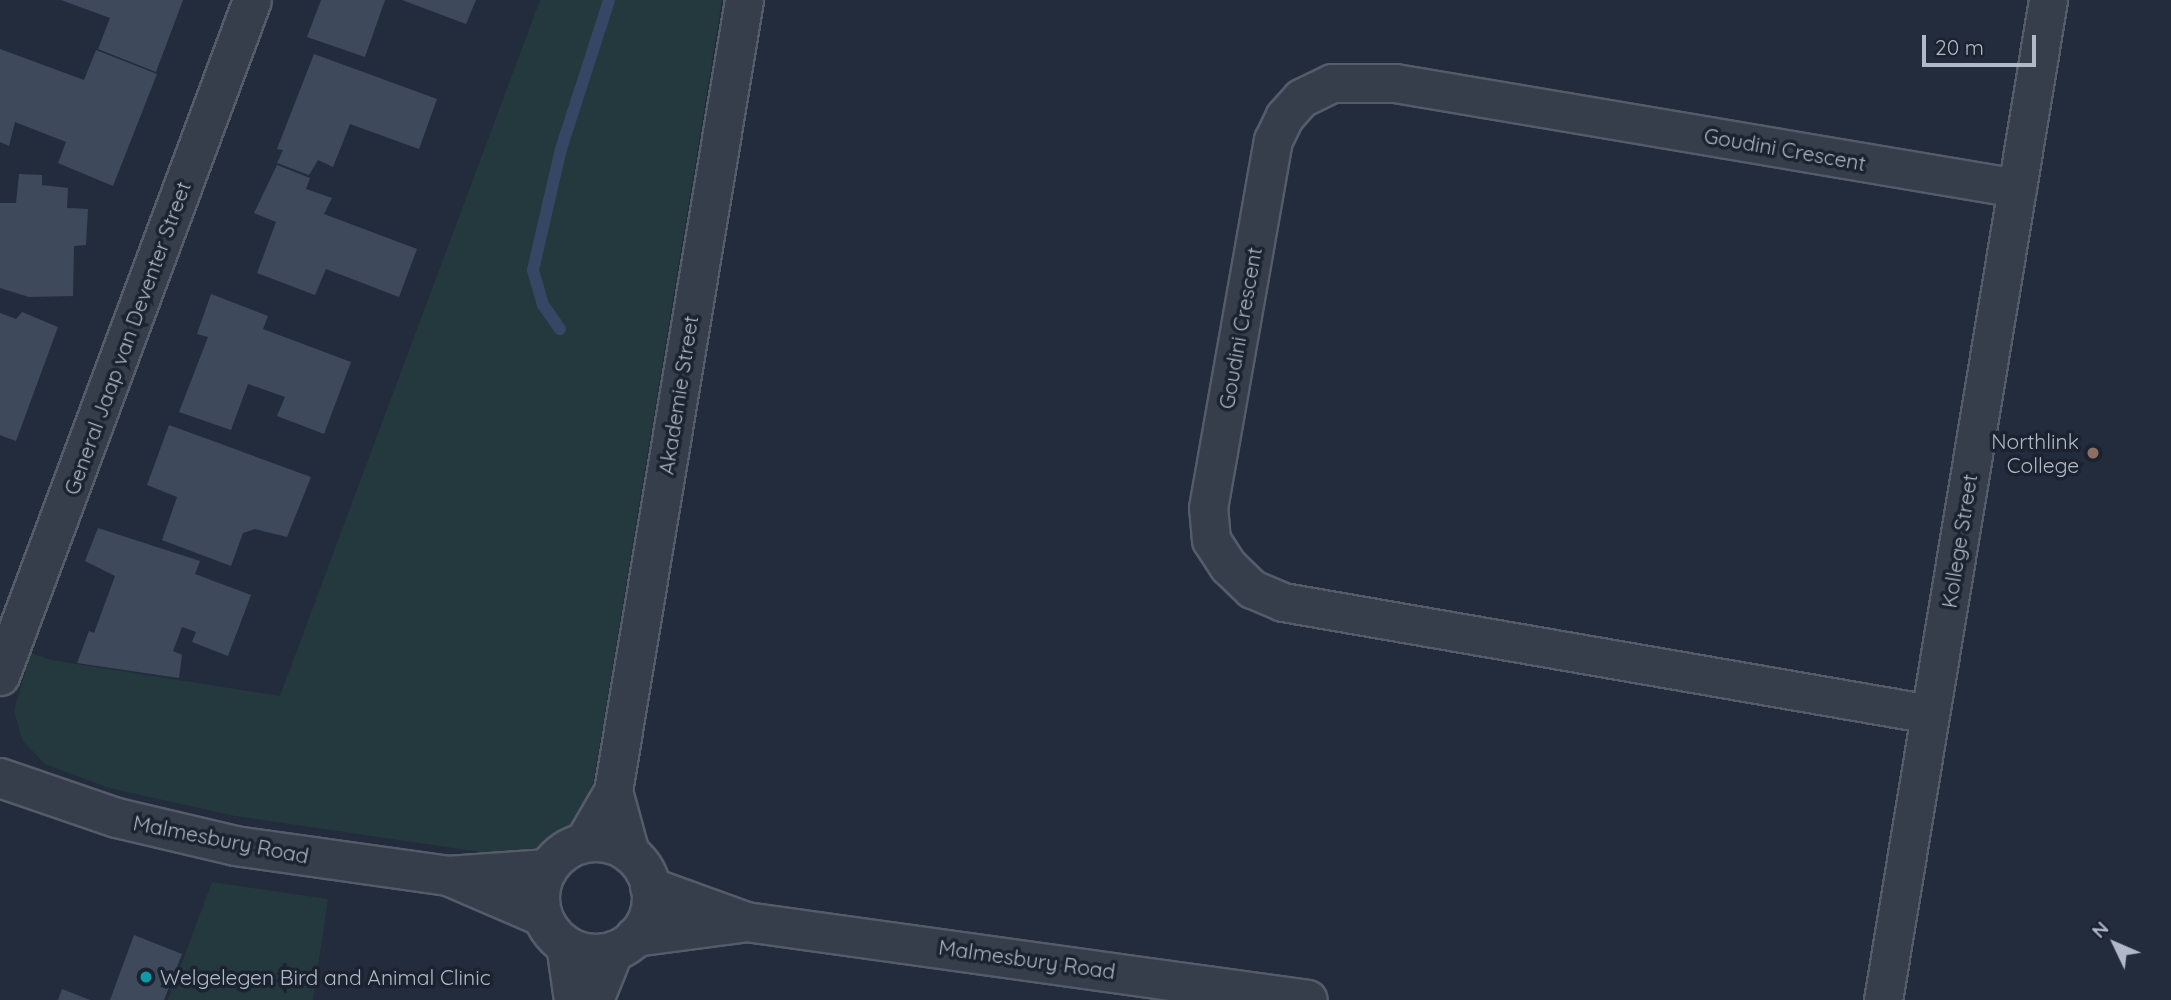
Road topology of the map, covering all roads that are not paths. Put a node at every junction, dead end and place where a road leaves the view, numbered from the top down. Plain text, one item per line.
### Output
1 (253, 0) edge
2 (744, 0) edge
3 (2048, 0) edge
4 (2017, 188) junction
5 (0, 676) edge
6 (1930, 714) junction
7 (0, 778) edge
8 (613, 791) junction
9 (583, 843) junction
10 (630, 853) junction
11 (548, 869) junction
12 (448, 876) junction
13 (650, 887) junction
14 (746, 922) junction
15 (554, 931) junction
16 (624, 944) junction
17 (573, 1000) edge
18 (594, 1000) edge
19 (1308, 1000) edge
20 (1883, 1000) edge

1 - 5 street, General Jaap van Deventer Street
2 - 8 street, Akademie Street
3 - 4 street, Kollege Street
4 - 6 street, Kollege Street
4 - 6 street, Goudini Crescent
6 - 20 street, Kollege Street
7 - 12 street, Malmesbury Road
8 - 9 street, Akademie Street
8 - 10 street, Akademie Street
9 - 10 street
9 - 11 street
10 - 13 street
11 - 12 street, Malmesbury Road
11 - 15 street
12 - 15 street, Malmesbury Road
13 - 14 street, Malmesbury Road
13 - 16 street
14 - 16 street, Malmesbury Road
14 - 19 street, Malmesbury Road
15 - 16 street
15 - 17 street
16 - 18 street

